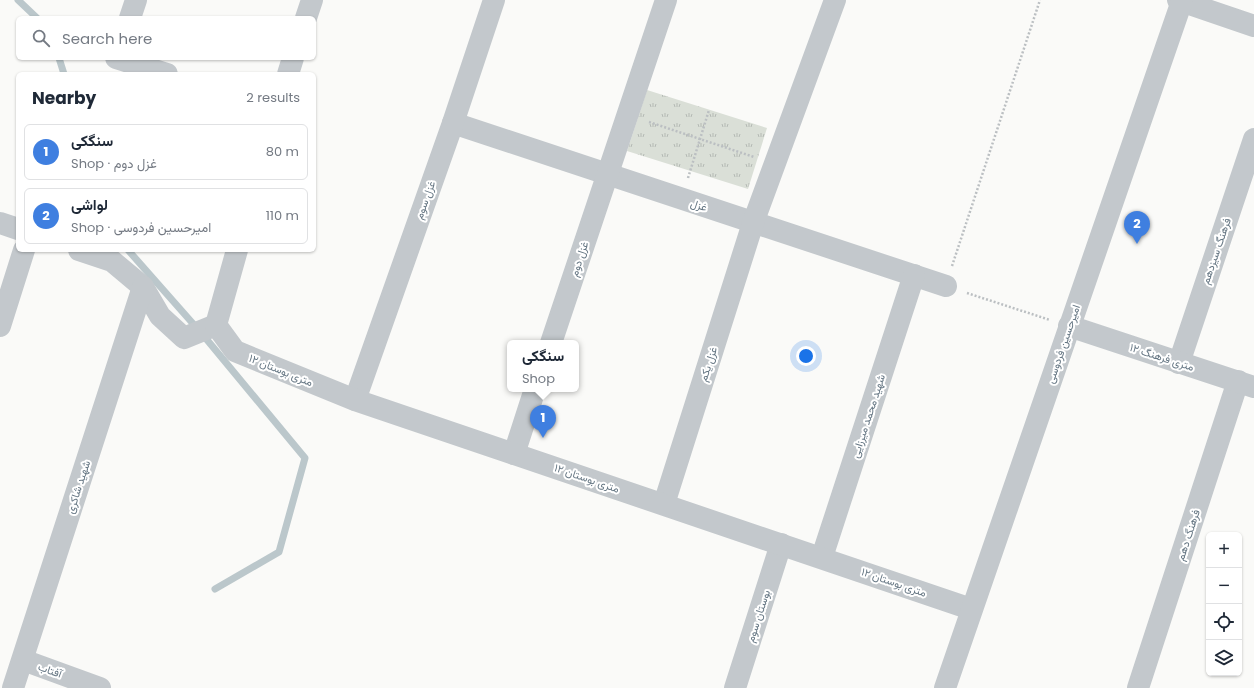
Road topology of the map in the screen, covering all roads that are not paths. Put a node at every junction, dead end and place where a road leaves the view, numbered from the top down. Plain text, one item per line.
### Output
1 (136, 0) edge
2 (312, 0) edge
3 (494, 0) edge
4 (666, 0) edge
5 (835, 0) edge
6 (1180, 1) edge
7 (131, 16) edge
8 (307, 16) edge
9 (1254, 26) edge
10 (122, 60) edge
11 (292, 60) edge
12 (161, 72) edge
13 (289, 72) edge
14 (453, 123) junction
15 (1254, 139) edge
16 (607, 175) junction
17 (0, 222) edge
18 (753, 223) junction
19 (16, 227) edge
20 (23, 252) edge
21 (85, 252) edge
22 (236, 252) edge
23 (914, 275) junction
24 (946, 286) road end
25 (143, 287) junction
26 (216, 325) junction
27 (0, 326) edge
28 (1069, 326) junction
29 (552, 340) edge
30 (1179, 362) junction
31 (1246, 384) edge
32 (534, 392) edge
33 (355, 400) junction
34 (514, 454) junction
35 (664, 504) junction
36 (781, 544) junction
37 (822, 557) junction
38 (971, 609) junction
39 (23, 660) junction
40 (13, 688) edge
41 (100, 688) edge
42 (735, 688) edge
43 (945, 688) edge
44 (1138, 688) edge

1 - 7 street
2 - 8 street
3 - 14 street, غزل سوم
4 - 16 street, غزل دوم
5 - 18 street, غزل یکم
6 - 9 street
6 - 28 street, امیرحسین فردوسی
10 - 12 street
11 - 13 street
14 - 16 street, غزل
14 - 33 street, غزل سوم
15 - 30 street, فرهنگ سیزدهم
16 - 18 street, غزل
16 - 29 street, غزل دوم
17 - 19 street
18 - 23 street, غزل
18 - 35 street, غزل یکم
20 - 27 street
21 - 25 street
22 - 26 street
23 - 24 street, غزل
23 - 37 street, شهید محمد میرزایی
25 - 26 street
25 - 39 street, شهید شاکری
26 - 33 street, ۱۲ متری بوستان
28 - 30 street, ۱۲ متری فرهنگ
28 - 38 street, امیرحسین فردوسی
30 - 31 street, ۱۲ متری فرهنگ
31 - 44 street, فرهنگ دهم
32 - 34 street
33 - 34 street, ۱۲ متری بوستان
34 - 35 street, ۱۲ متری بوستان
35 - 36 street, ۱۲ متری بوستان
36 - 37 street, ۱۲ متری بوستان
36 - 42 street, بوستان سوم
37 - 38 street, ۱۲ متری بوستان
38 - 43 street, امیرحسین فردوسی
39 - 40 street, شهید شاکری
39 - 41 street, آفتاب

